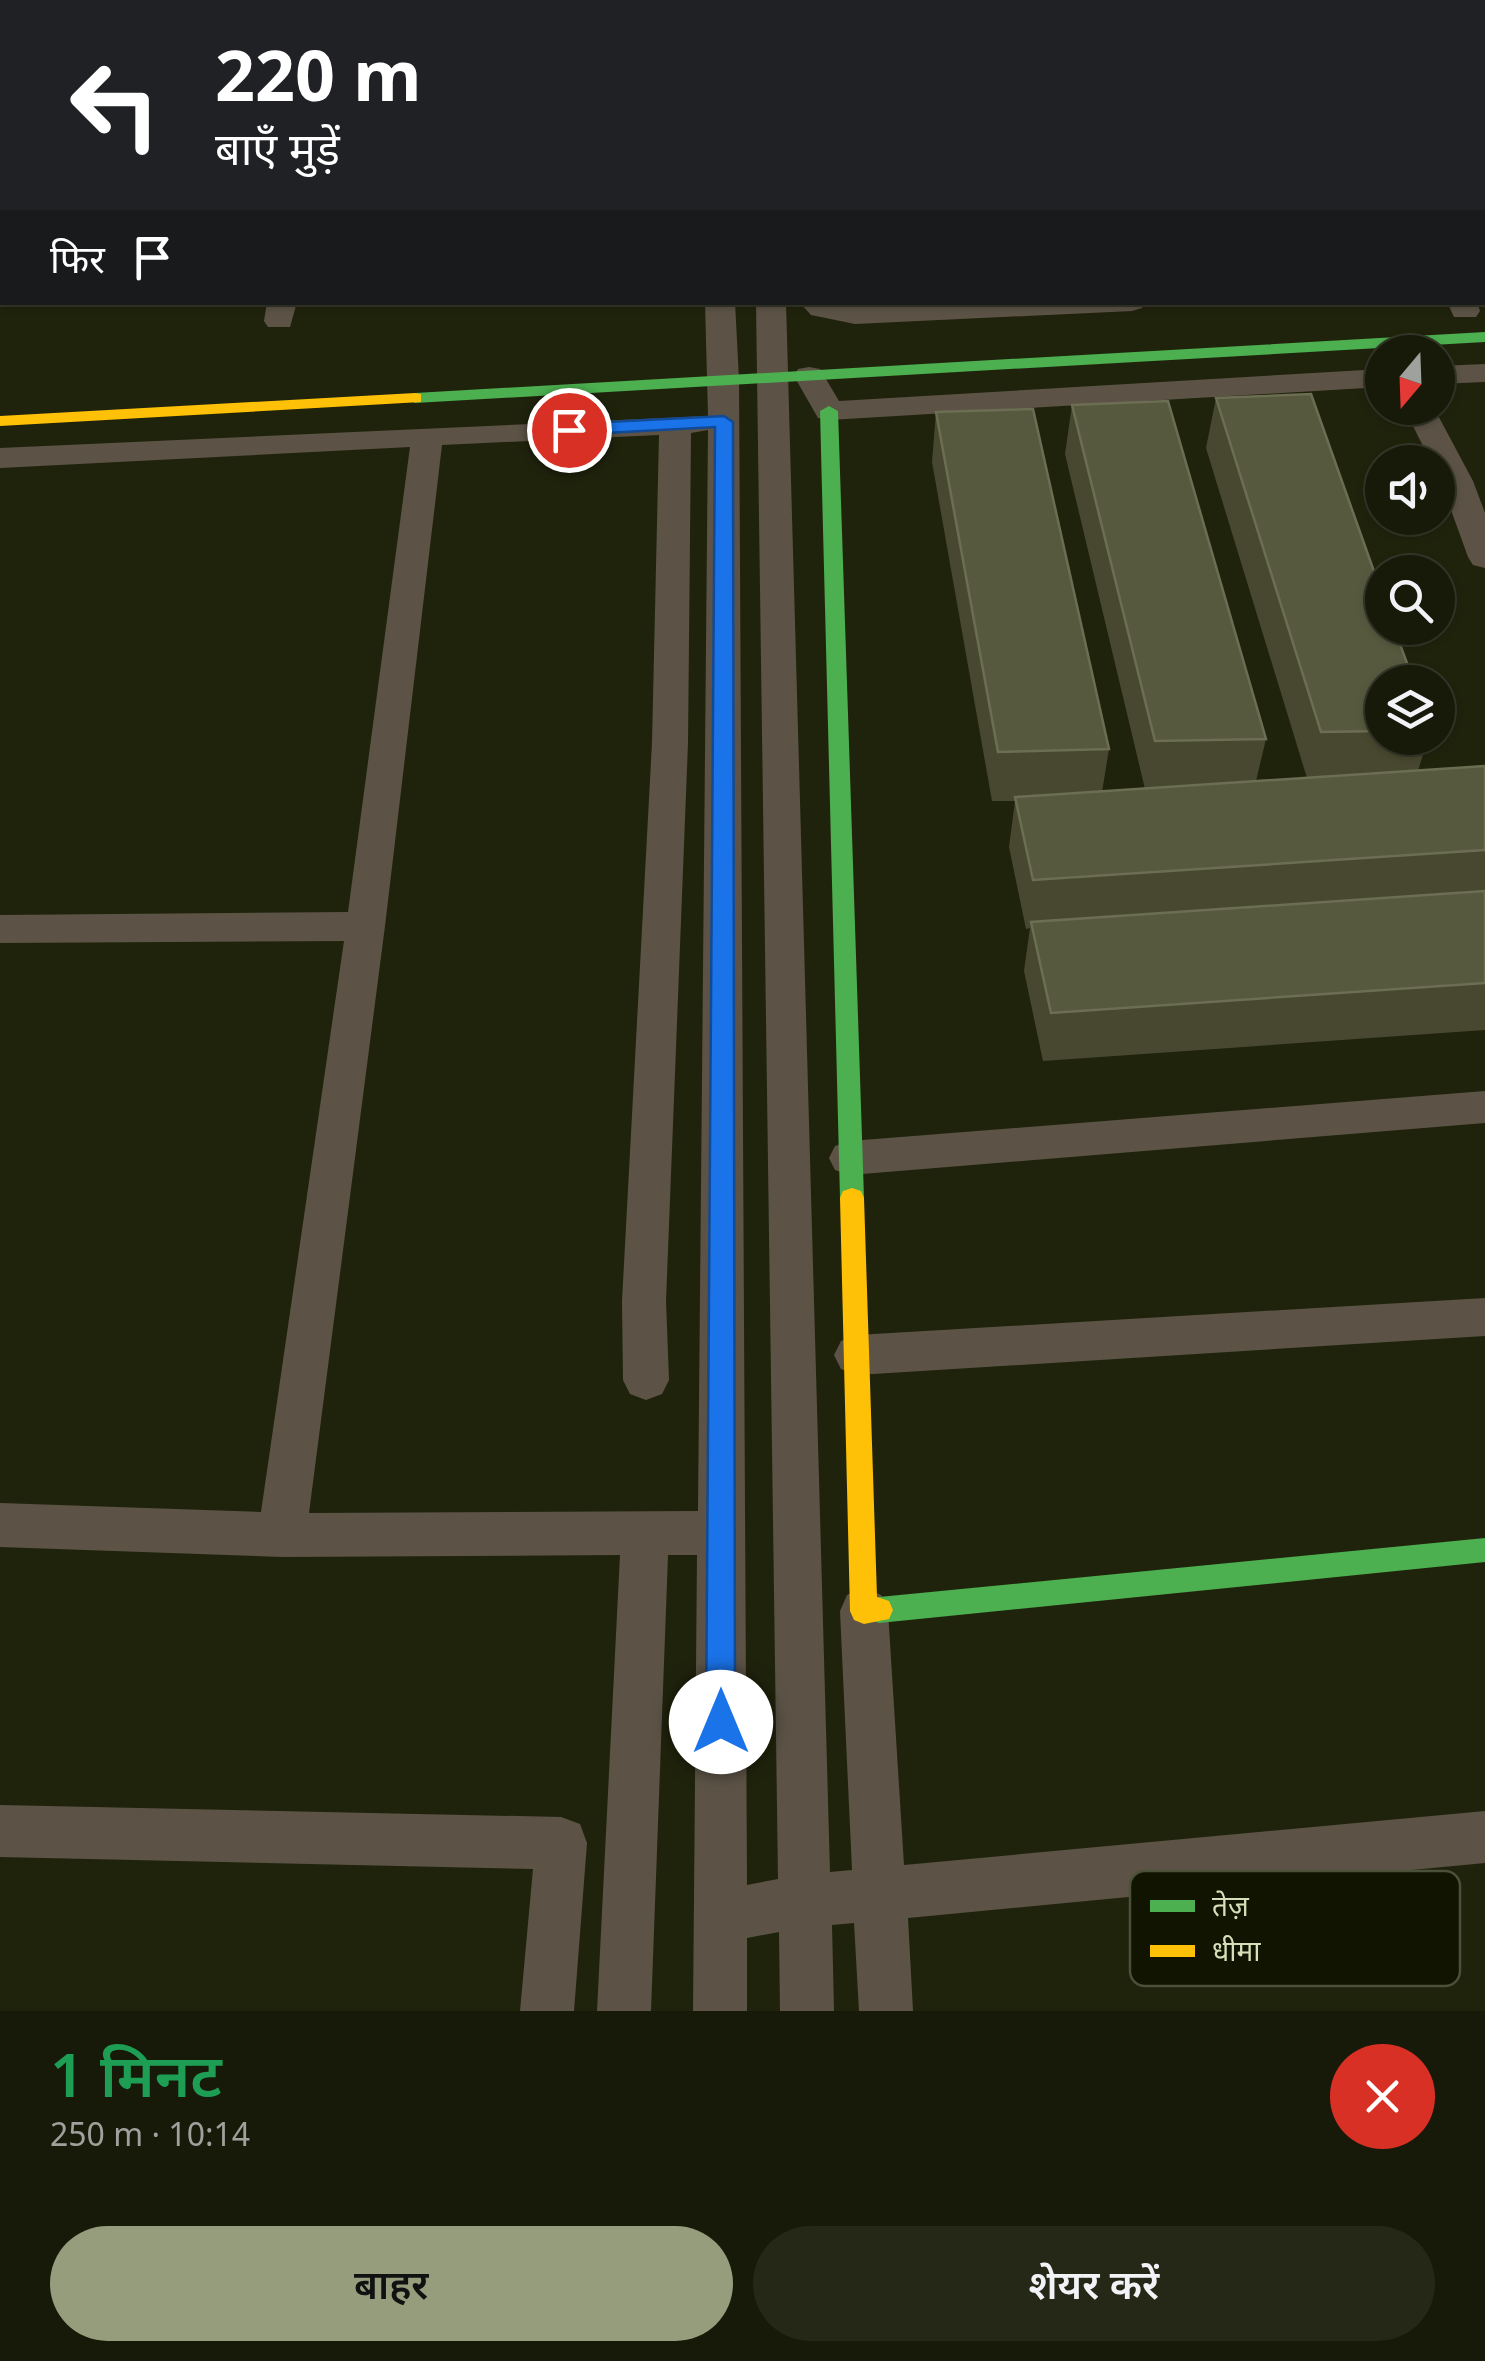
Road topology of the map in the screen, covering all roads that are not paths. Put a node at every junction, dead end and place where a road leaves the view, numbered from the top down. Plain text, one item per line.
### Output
1 (720, 305) edge
2 (771, 305) edge
3 (818, 305) edge
4 (1070, 305) edge
5 (1485, 337) edge
6 (715, 362) junction
7 (786, 363) junction
8 (1485, 373) edge
9 (1455, 374) edge
10 (1365, 382) edge
11 (829, 411) junction
12 (724, 422) junction
13 (675, 424) junction
14 (1428, 425) edge
15 (2, 427) edge
16 (427, 437) junction
17 (0, 458) edge
18 (1485, 558) edge
19 (366, 926) junction
20 (0, 929) edge
21 (1485, 1107) edge
22 (850, 1158) junction
23 (1485, 1317) edge
24 (857, 1356) junction
25 (646, 1380) dead end
26 (0, 1525) edge
27 (721, 1532) junction
28 (646, 1534) junction
29 (282, 1535) junction
30 (1485, 1550) edge
31 (864, 1611) junction
32 (0, 1831) edge
33 (1485, 1837) edge
34 (1130, 1871) edge
35 (1131, 1871) edge
36 (881, 1895) junction
37 (805, 1902) junction
38 (721, 1916) junction
39 (547, 2011) edge
40 (624, 2011) edge
41 (720, 2011) edge
42 (807, 2011) edge
43 (886, 2011) edge

1 - 6 street
2 - 7 street
3 - 4 street
5 - 7 street
6 - 7 street
6 - 12 street
6 - 15 street
7 - 11 street
7 - 37 street
8 - 9 street
10 - 11 street
11 - 22 street
12 - 13 street
12 - 27 street
13 - 16 street
13 - 25 street
14 - 18 street
16 - 17 street
16 - 19 street
19 - 20 street
19 - 29 street
21 - 22 street
22 - 24 street
23 - 24 street
24 - 31 street
26 - 29 street
27 - 28 street
27 - 38 street
28 - 29 street
28 - 40 street
30 - 31 street
31 - 36 street
32 - 39 street
33 - 35 street
34 - 36 street
36 - 37 street
36 - 43 street
37 - 38 street
37 - 42 street
38 - 41 street

